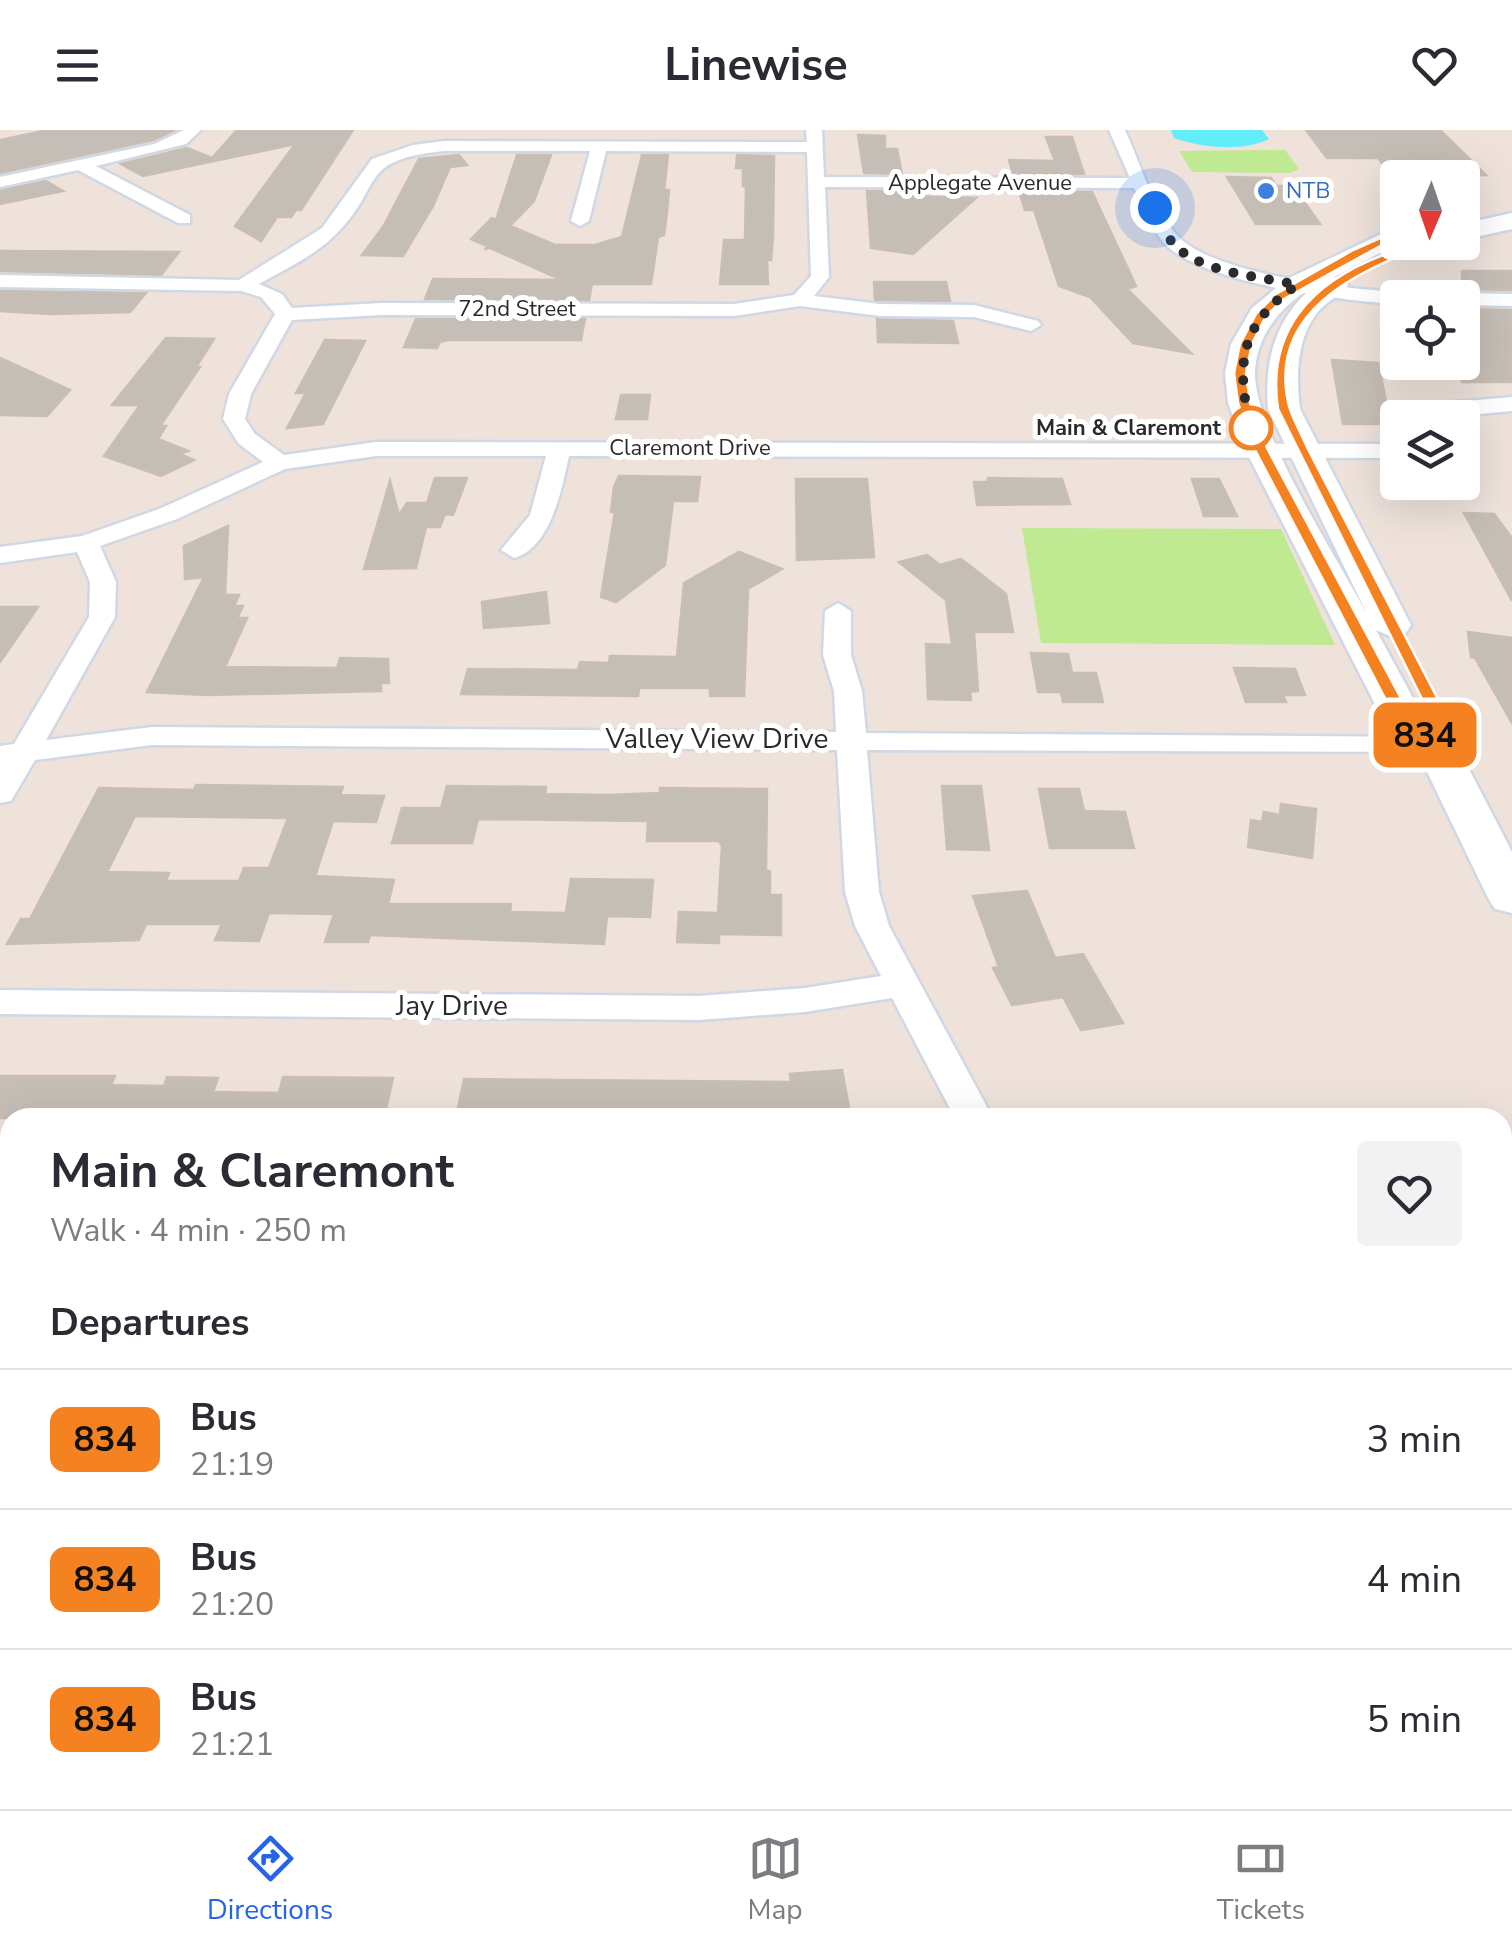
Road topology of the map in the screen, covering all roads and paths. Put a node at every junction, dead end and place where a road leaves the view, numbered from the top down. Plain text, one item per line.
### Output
1 (194, 130) edge
2 (1117, 130) edge
3 (814, 138) edge
4 (599, 146) junction
5 (83, 166) junction
6 (0, 182) edge
7 (816, 182) junction
8 (1143, 183) junction
9 (1512, 208) edge
10 (1480, 214) edge
11 (184, 219) dead end
12 (580, 221) dead end
13 (1512, 221) edge
14 (1480, 228) edge
15 (1380, 245) edge
16 (1380, 259) edge
17 (0, 282) edge
18 (242, 286) junction
19 (1312, 287) junction
20 (1380, 296) edge
21 (1480, 299) edge
22 (800, 300) junction
23 (1512, 300) edge
24 (286, 314) junction
25 (1031, 325) dead end
26 (1512, 404) edge
27 (1480, 406) edge
28 (560, 448) junction
29 (1261, 448) junction
30 (1302, 449) junction
31 (1380, 450) edge
32 (279, 463) junction
33 (86, 543) junction
34 (514, 550) dead end
35 (0, 555) edge
36 (838, 611) dead end
37 (852, 740) junction
38 (1436, 746) junction
39 (13, 753) edge
40 (0, 794) edge
41 (1512, 898) edge
42 (903, 984) junction
43 (0, 1002) edge
44 (969, 1108) edge

1 - 5 street
2 - 8 street
3 - 4 street
3 - 7 street
4 - 12 street
4 - 18 street
5 - 6 street
5 - 11 street
7 - 8 street, Applegate Avenue
7 - 22 street
8 - 19 street
9 - 10 main road
13 - 14 main road
15 - 19 main road
16 - 19 main road
17 - 18 street
18 - 24 street
19 - 20 street
19 - 29 main road
19 - 30 main road
21 - 23 street
22 - 24 street, 72nd Street
22 - 25 street, 72nd Street
24 - 32 street
26 - 27 street
28 - 29 street, Claremont Drive
28 - 32 street, Claremont Drive
28 - 34 street
29 - 30 street, Claremont Drive
29 - 38 main road
30 - 31 street, Claremont Drive
30 - 38 main road
32 - 33 street, Claremont Drive
33 - 35 street, Claremont Drive
33 - 39 street
36 - 37 street
37 - 38 street, Valley View Drive
37 - 39 street, Valley View Drive
37 - 42 street
38 - 41 main road
39 - 40 street
42 - 43 street, Jay Drive
42 - 44 street

